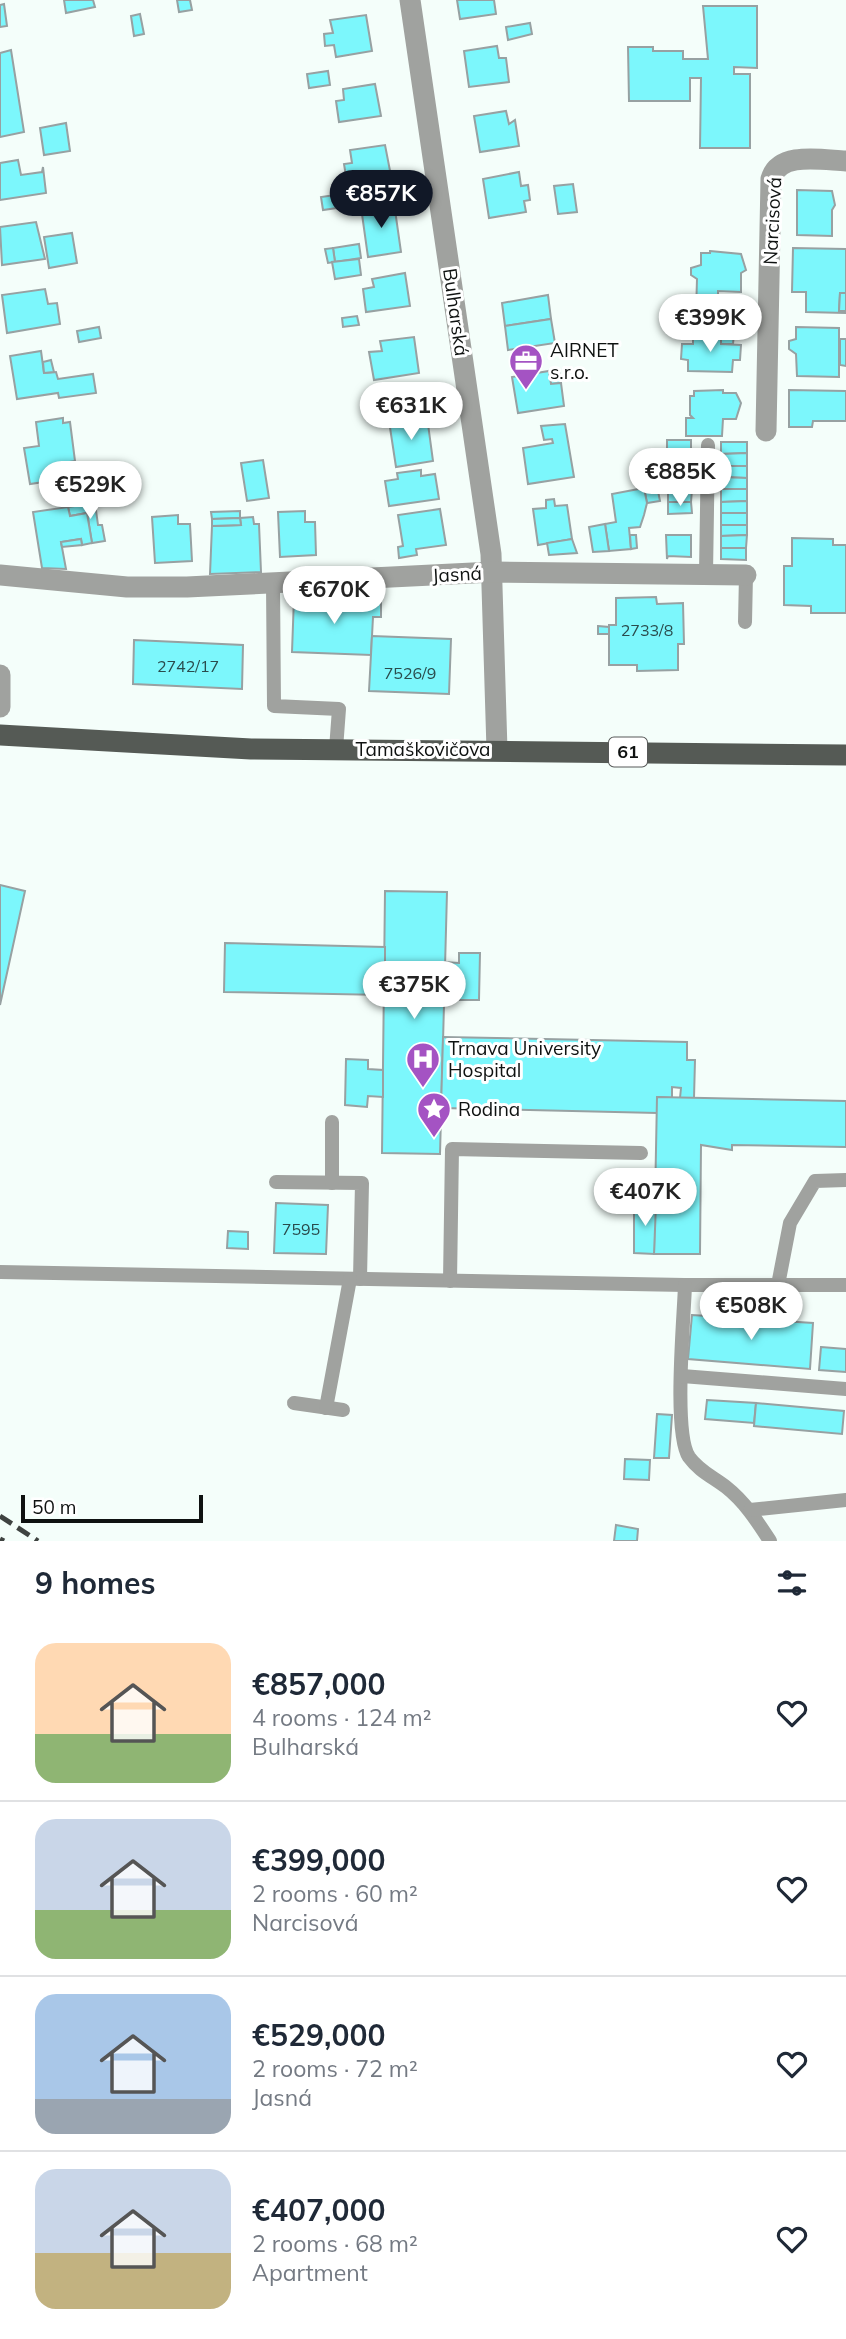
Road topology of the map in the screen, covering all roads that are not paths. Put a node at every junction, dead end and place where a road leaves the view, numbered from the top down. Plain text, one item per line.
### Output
1 (410, 0) edge
2 (846, 161) edge
3 (766, 431) dead end
4 (708, 445) dead end
5 (493, 572) junction
6 (706, 573) junction
7 (0, 575) edge
8 (746, 575) joint
9 (273, 584) junction
10 (745, 622) dead end
11 (0, 675) edge
12 (0, 707) edge
13 (0, 735) edge
14 (336, 749) junction
15 (497, 750) junction
16 (846, 755) edge
17 (332, 1122) dead end
18 (640, 1153) dead end
19 (846, 1180) edge
20 (276, 1181) dead end
21 (332, 1183) junction
22 (0, 1272) edge
23 (355, 1279) junction
24 (450, 1281) junction
25 (685, 1285) junction
26 (778, 1285) junction
27 (846, 1285) edge
28 (682, 1377) junction
29 (846, 1390) edge
30 (294, 1403) dead end
31 (326, 1408) junction
32 (343, 1410) dead end
33 (846, 1500) edge
34 (750, 1510) junction
35 (770, 1541) edge

1 - 5 street, Bulharská
2 - 3 street, Narcisová
4 - 6 lane
5 - 6 street, Jasná
5 - 9 street, Jasná
5 - 15 street, Bulharská
6 - 8 street, Jasná
7 - 9 street, Jasná
8 - 10 lane
9 - 14 lane
11 - 12 street
13 - 14 main road, Tamaškovičova / 61
14 - 15 main road, Tamaškovičova / 61
15 - 16 main road, Tamaškovičova / 61
17 - 21 lane
18 - 24 lane
19 - 26 lane
20 - 21 lane
21 - 23 lane
22 - 23 lane
23 - 24 lane
23 - 31 lane
24 - 25 lane
25 - 26 lane
25 - 28 lane
26 - 27 lane
28 - 29 lane
28 - 34 lane
30 - 31 lane
31 - 32 lane
33 - 34 lane
34 - 35 lane

